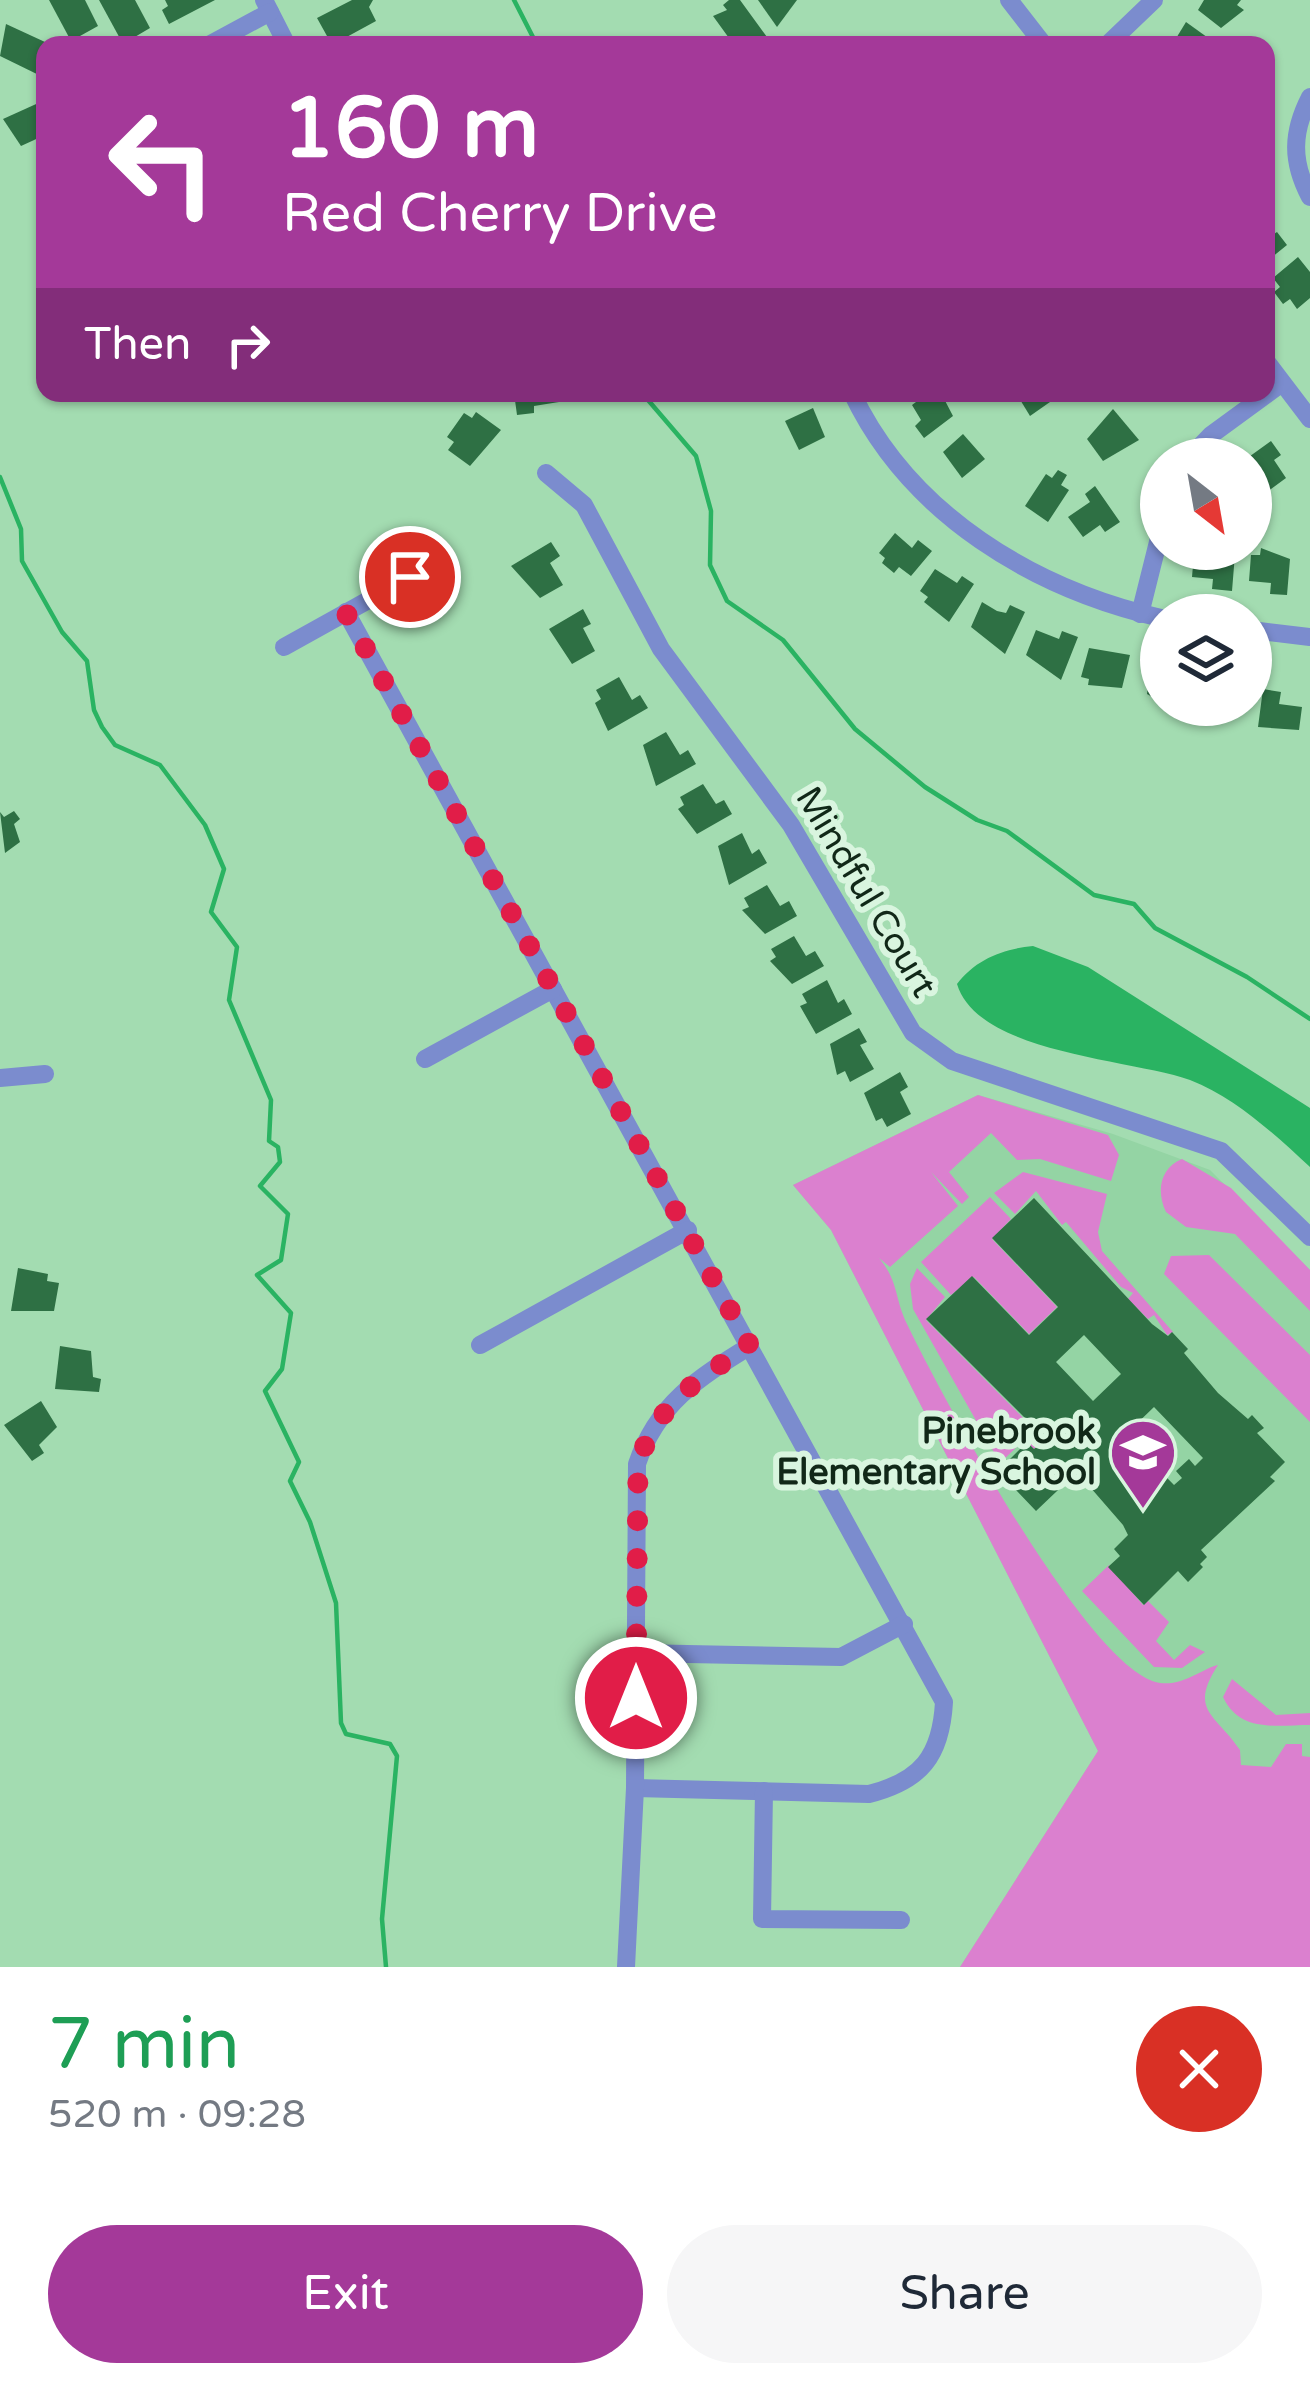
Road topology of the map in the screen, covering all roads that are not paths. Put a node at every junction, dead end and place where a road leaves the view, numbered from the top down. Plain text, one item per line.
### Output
1 (1009, 0) edge
2 (1154, 0) edge
3 (267, 6) edge
4 (222, 36) edge
5 (282, 36) edge
6 (1037, 36) edge
7 (1116, 36) edge
8 (1310, 97) edge
9 (1310, 197) edge
10 (1275, 373) edge
11 (1282, 383) junction
12 (1275, 388) edge
13 (858, 402) edge
14 (1256, 402) edge
15 (1310, 419) edge
16 (1208, 438) edge
17 (545, 473) dead end
18 (410, 577) dead end
19 (346, 613) junction
20 (1140, 614) edge
21 (1272, 632) edge
22 (1310, 637) edge
23 (284, 646) dead end
24 (553, 988) junction
25 (425, 1059) dead end
26 (45, 1074) dead end
27 (0, 1078) edge
28 (688, 1230) junction
29 (1310, 1237) edge
30 (480, 1345) dead end
31 (750, 1346) junction
32 (904, 1624) junction
33 (636, 1653) junction
34 (634, 1788) junction
35 (764, 1791) junction
36 (901, 1920) dead end
37 (626, 1967) edge

1 - 6 street
2 - 7 street
3 - 4 street
3 - 5 street
8 - 9 street
10 - 11 street
11 - 12 street
11 - 15 street
13 - 20 street
14 - 16 street
17 - 29 street, Mindful Court
18 - 19 street
19 - 23 street
19 - 24 street
21 - 22 street
24 - 25 street
24 - 28 street
26 - 27 street
28 - 30 street
28 - 31 street
31 - 32 street
31 - 33 street
32 - 33 street
32 - 35 street
33 - 34 street
34 - 35 street
34 - 37 street
35 - 36 street

